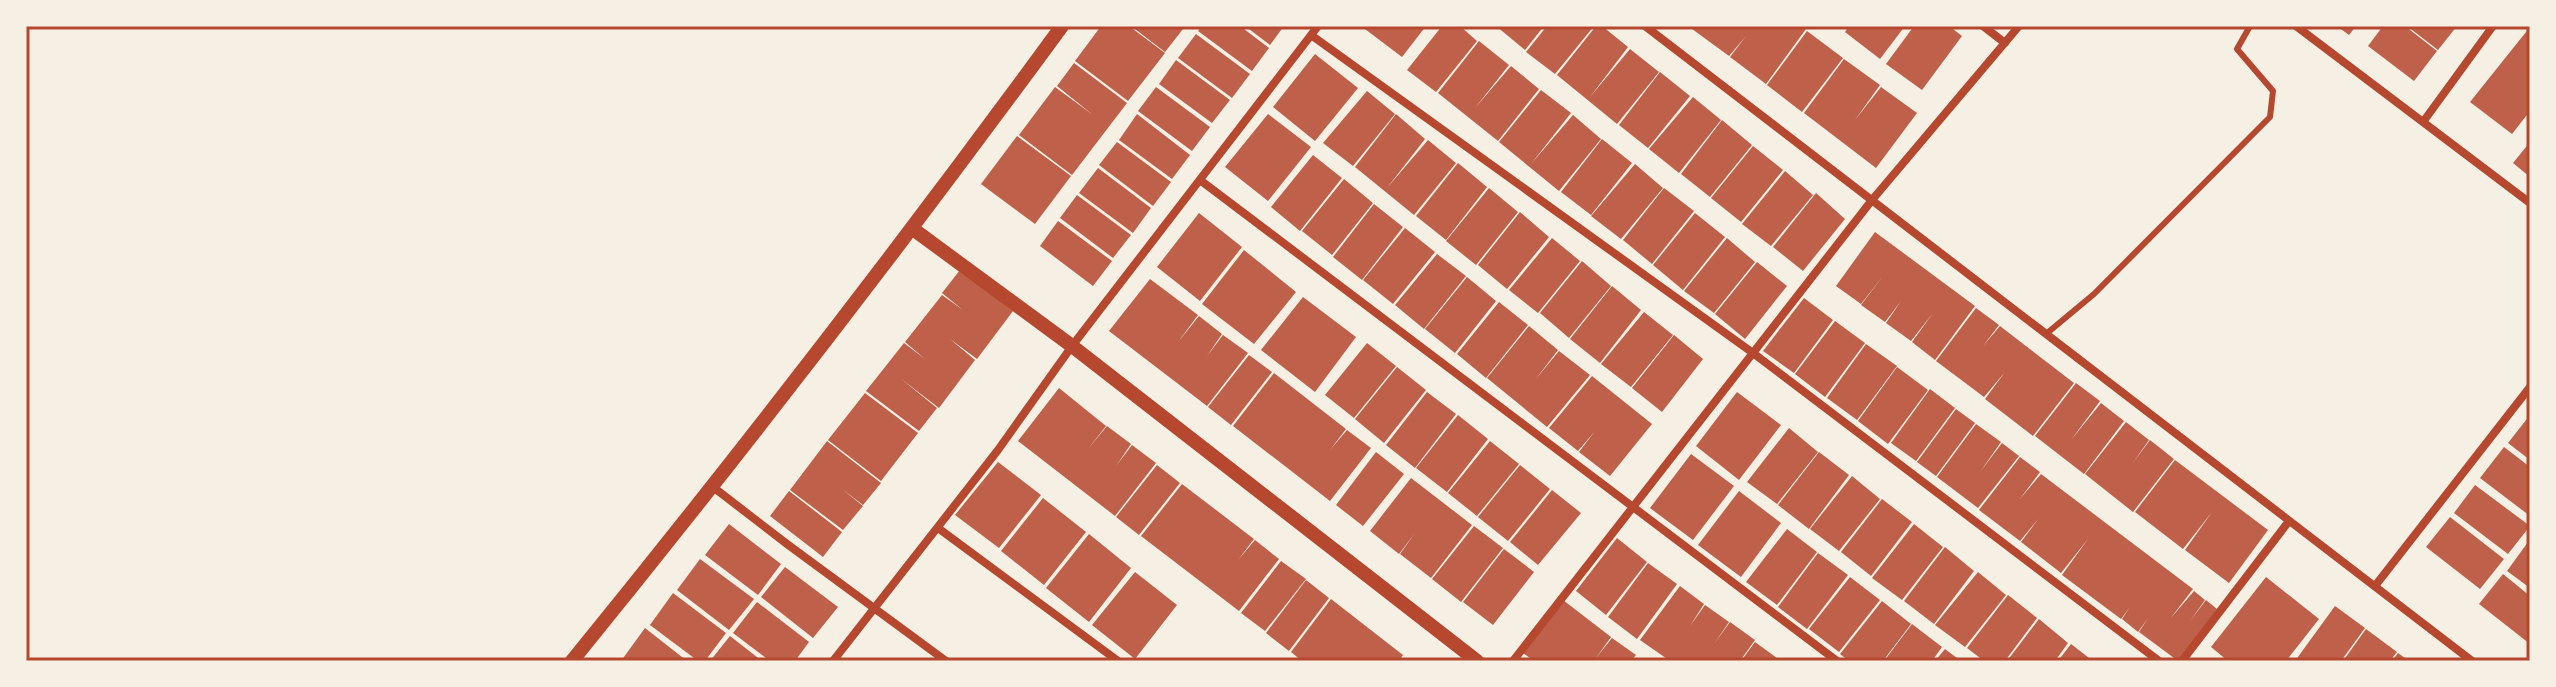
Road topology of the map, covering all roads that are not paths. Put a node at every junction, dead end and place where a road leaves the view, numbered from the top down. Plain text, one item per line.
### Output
1 (1062, 26) edge
2 (1318, 26) edge
3 (1645, 26) edge
4 (1983, 26) edge
5 (2019, 26) edge
6 (2250, 26) edge
7 (2296, 26) edge
8 (2493, 26) edge
9 (1311, 35) junction
10 (2005, 43) junction
11 (2423, 122) junction
12 (1200, 180) junction
13 (1872, 200) junction
14 (2530, 203) edge
15 (913, 229) junction
16 (2046, 334) junction
17 (1072, 346) junction
18 (1753, 353) junction
19 (2530, 387) edge
20 (713, 487) junction
21 (1634, 506) junction
22 (2289, 521) junction
23 (938, 528) junction
24 (2375, 586) junction
25 (875, 607) junction
26 (572, 661) edge
27 (833, 661) edge
28 (946, 661) edge
29 (1118, 661) edge
30 (1477, 661) edge
31 (1513, 661) edge
32 (1837, 661) edge
33 (2159, 661) edge
34 (2182, 661) edge
35 (2472, 661) edge

1 - 15 street
2 - 9 street
3 - 13 street
4 - 10 street
5 - 10 street
6 - 16 lane
7 - 11 street
8 - 11 street
9 - 12 street
9 - 18 street
10 - 13 street
11 - 14 street
12 - 17 street
12 - 21 street
13 - 16 street
13 - 18 street
15 - 17 street
15 - 20 street
16 - 22 street
17 - 23 street
17 - 30 street
18 - 21 street
18 - 33 street
19 - 24 street
20 - 25 street
20 - 26 street
21 - 31 street
21 - 32 street
22 - 24 street
22 - 34 street
23 - 25 street
23 - 29 street
24 - 35 street
25 - 27 street
25 - 28 street

